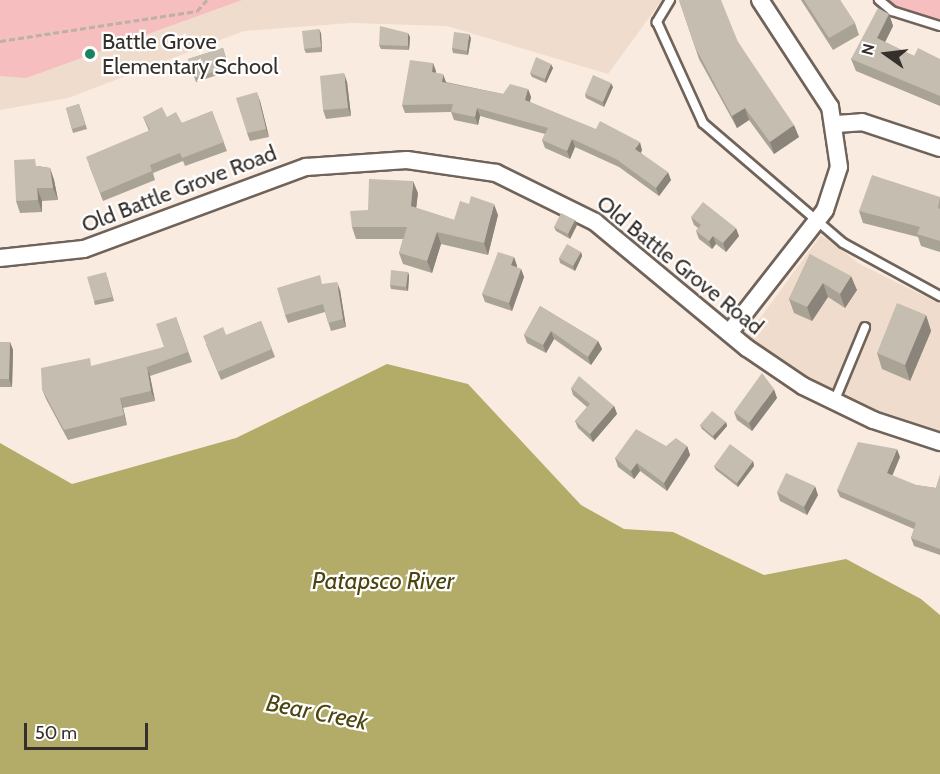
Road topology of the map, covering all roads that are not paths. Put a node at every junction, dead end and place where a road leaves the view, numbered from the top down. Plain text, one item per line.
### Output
1 (670, 0) edge
2 (760, 0) edge
3 (879, 0) edge
4 (940, 26) edge
5 (836, 124) junction
6 (940, 148) edge
7 (816, 223) junction
8 (0, 258) edge
9 (940, 296) edge
10 (864, 327) dead end
11 (729, 333) junction
12 (834, 402) junction
13 (940, 442) edge

1 - 7 lane
2 - 5 street
3 - 4 lane
5 - 6 street
5 - 7 street
7 - 9 lane
7 - 11 street
8 - 11 street, Old Battle Grove Road
10 - 12 lane
11 - 12 street, Old Battle Grove Road
12 - 13 street, Old Battle Grove Road

